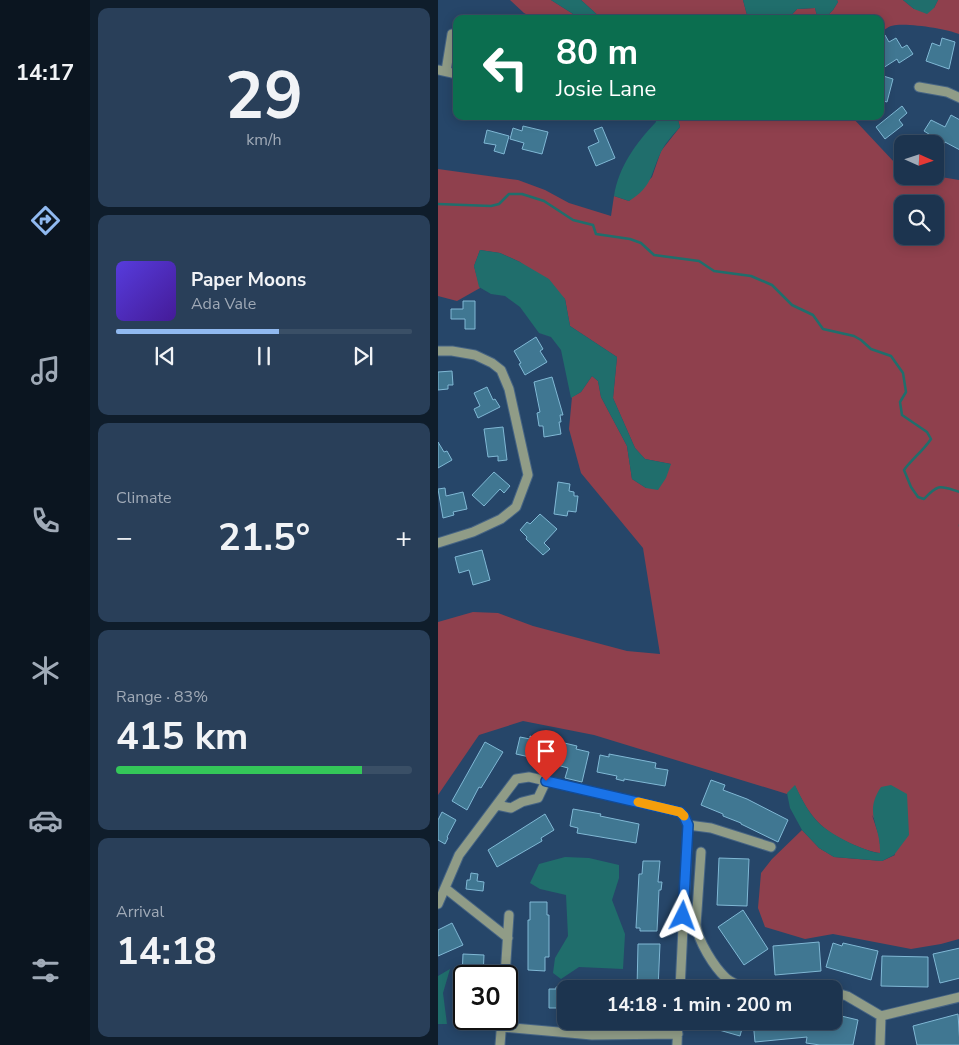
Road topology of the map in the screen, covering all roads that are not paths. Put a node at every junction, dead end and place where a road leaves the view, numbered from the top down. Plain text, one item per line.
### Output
1 (452, 34) dead end
2 (442, 70) edge
3 (919, 87) dead end
4 (960, 98) edge
5 (438, 352) edge
6 (438, 543) edge
7 (546, 781) junction
8 (497, 805) junction
9 (688, 825) junction
10 (771, 847) dead end
11 (701, 852) dead end
12 (445, 888) junction
13 (438, 904) edge
14 (509, 915) dead end
15 (508, 938) junction
16 (506, 965) edge
17 (680, 980) edge
18 (729, 980) edge
19 (842, 995) edge
20 (960, 997) edge
21 (880, 1016) junction
22 (518, 1025) edge
23 (501, 1030) edge
24 (678, 1030) edge
25 (678, 1034) junction
26 (500, 1045) edge
27 (677, 1045) edge
28 (880, 1045) edge

1 - 2 street
3 - 4 street
5 - 6 street
7 - 8 street
7 - 8 street
7 - 9 street
8 - 12 street
9 - 10 street
9 - 17 street
11 - 18 street
12 - 13 street
12 - 15 street
14 - 15 street
15 - 16 street
19 - 21 street
20 - 21 street
21 - 28 street
22 - 25 street
23 - 26 street
24 - 25 street
25 - 27 street

